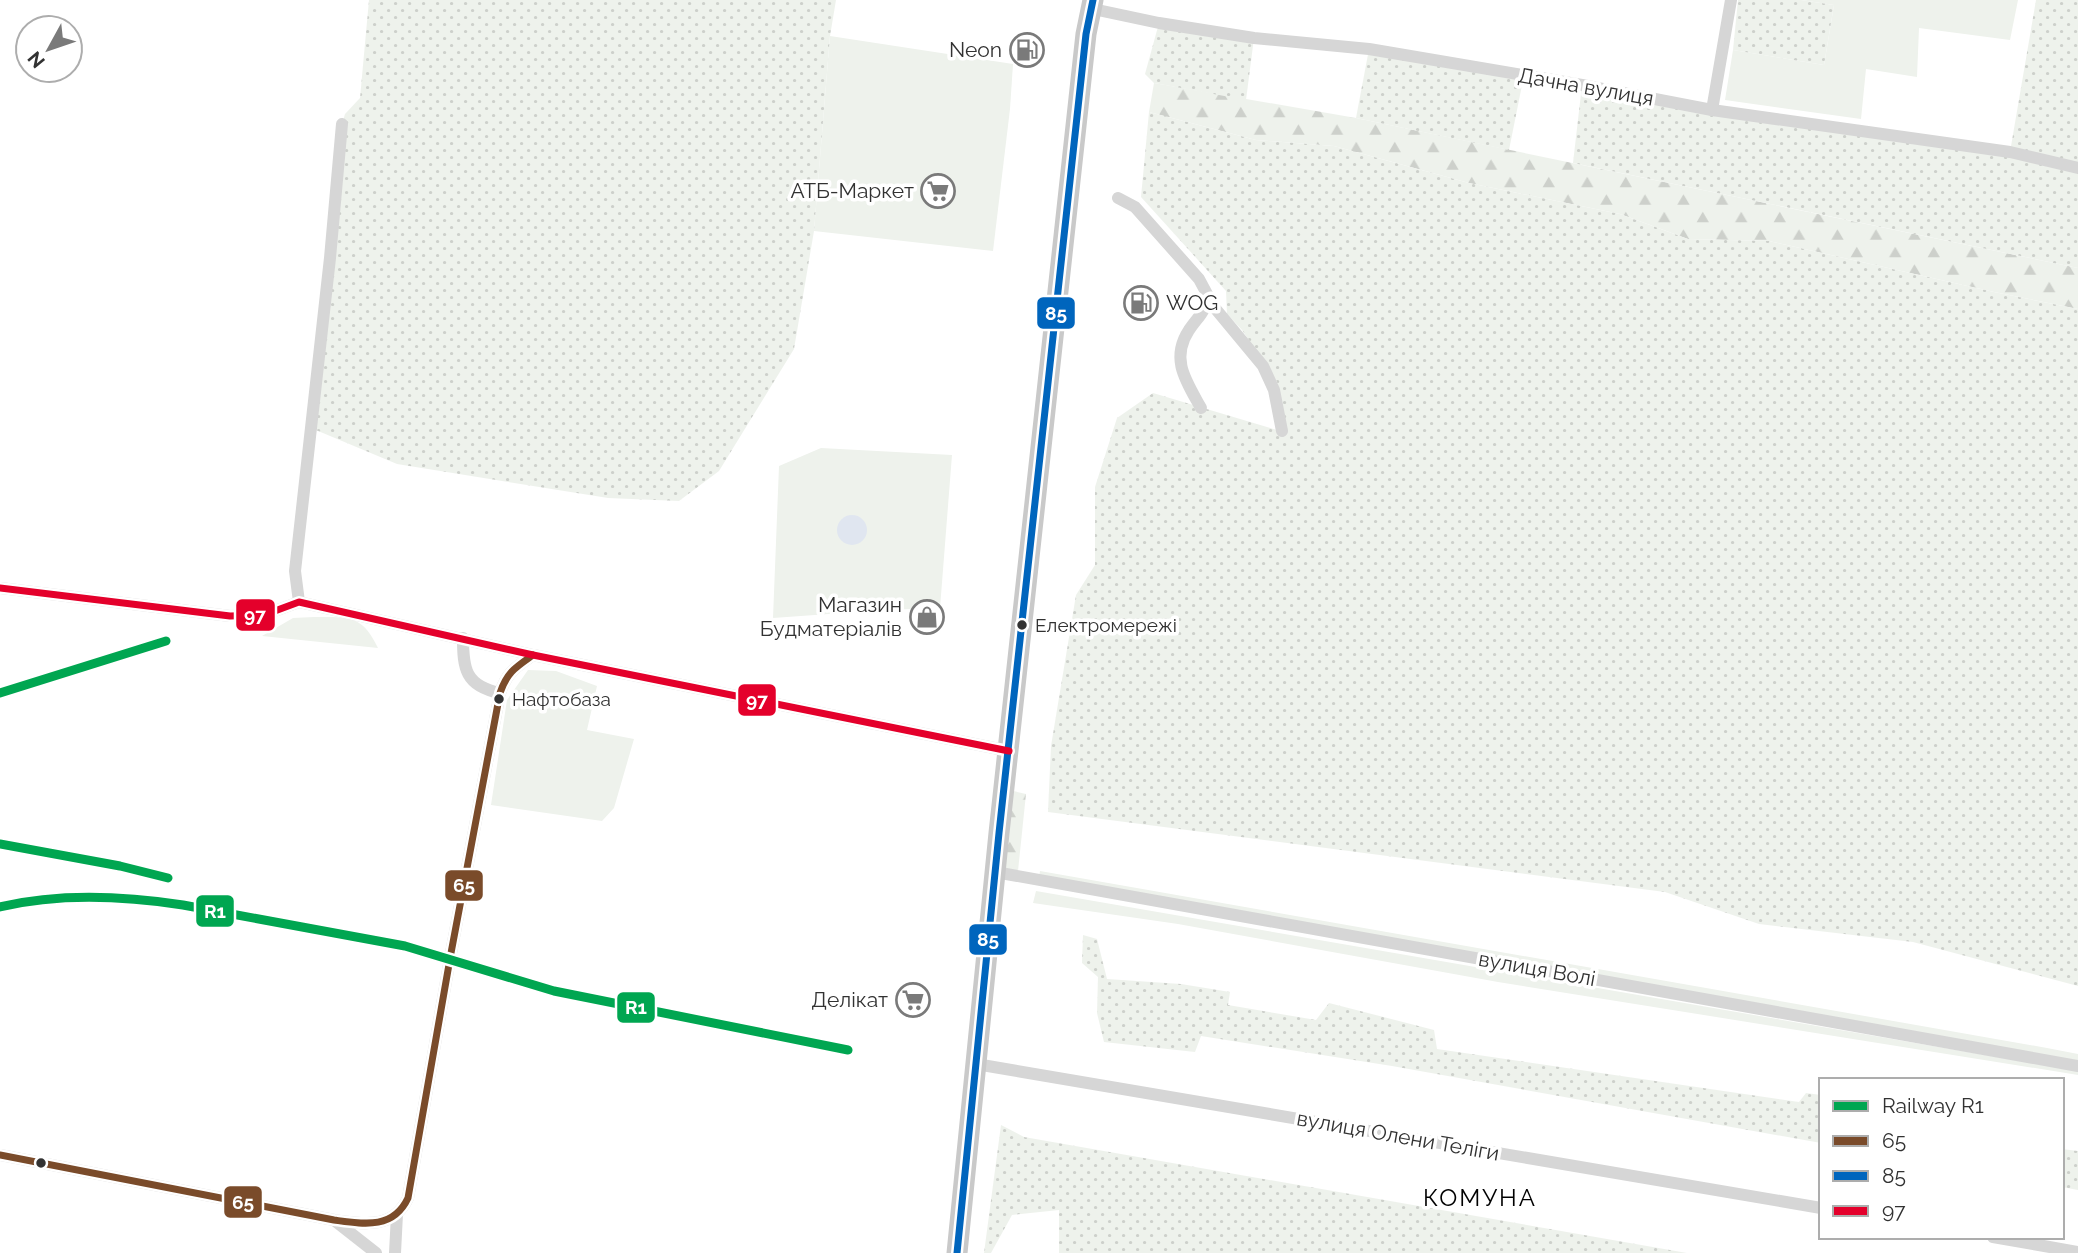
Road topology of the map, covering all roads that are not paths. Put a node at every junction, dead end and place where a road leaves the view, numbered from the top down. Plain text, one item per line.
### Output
1 (1731, 0) edge
2 (1093, 4) edge
3 (1712, 110) junction
4 (342, 124) dead end
5 (2078, 168) edge
6 (1118, 198) dead end
7 (1208, 296) junction
8 (1201, 408) dead end
9 (1282, 430) dead end
10 (0, 588) edge
11 (299, 602) junction
12 (463, 638) junction
13 (533, 655) junction
14 (500, 693) junction
15 (1009, 751) junction
16 (995, 872) junction
17 (976, 1065) junction
18 (2078, 1066) edge
19 (0, 1155) edge
20 (1819, 1208) edge
21 (397, 1214) junction
22 (334, 1220) junction
23 (2004, 1239) edge
24 (2078, 1252) edge
25 (376, 1253) edge
26 (396, 1253) edge
27 (957, 1253) edge

1 - 3 street
2 - 3 street, Дачна вулиця
2 - 15 main road
3 - 5 street, Дачна вулиця
4 - 11 street
6 - 7 street
7 - 8 street
7 - 9 street
10 - 11 street
11 - 12 street
12 - 13 street
12 - 14 street
13 - 14 street
13 - 15 street
14 - 21 street
15 - 16 main road
16 - 17 main road
16 - 18 street, вулиця Волі
17 - 20 street, вулиця Олени Теліги
17 - 27 main road
19 - 22 street
21 - 22 street
21 - 26 street
22 - 25 street
23 - 24 street

